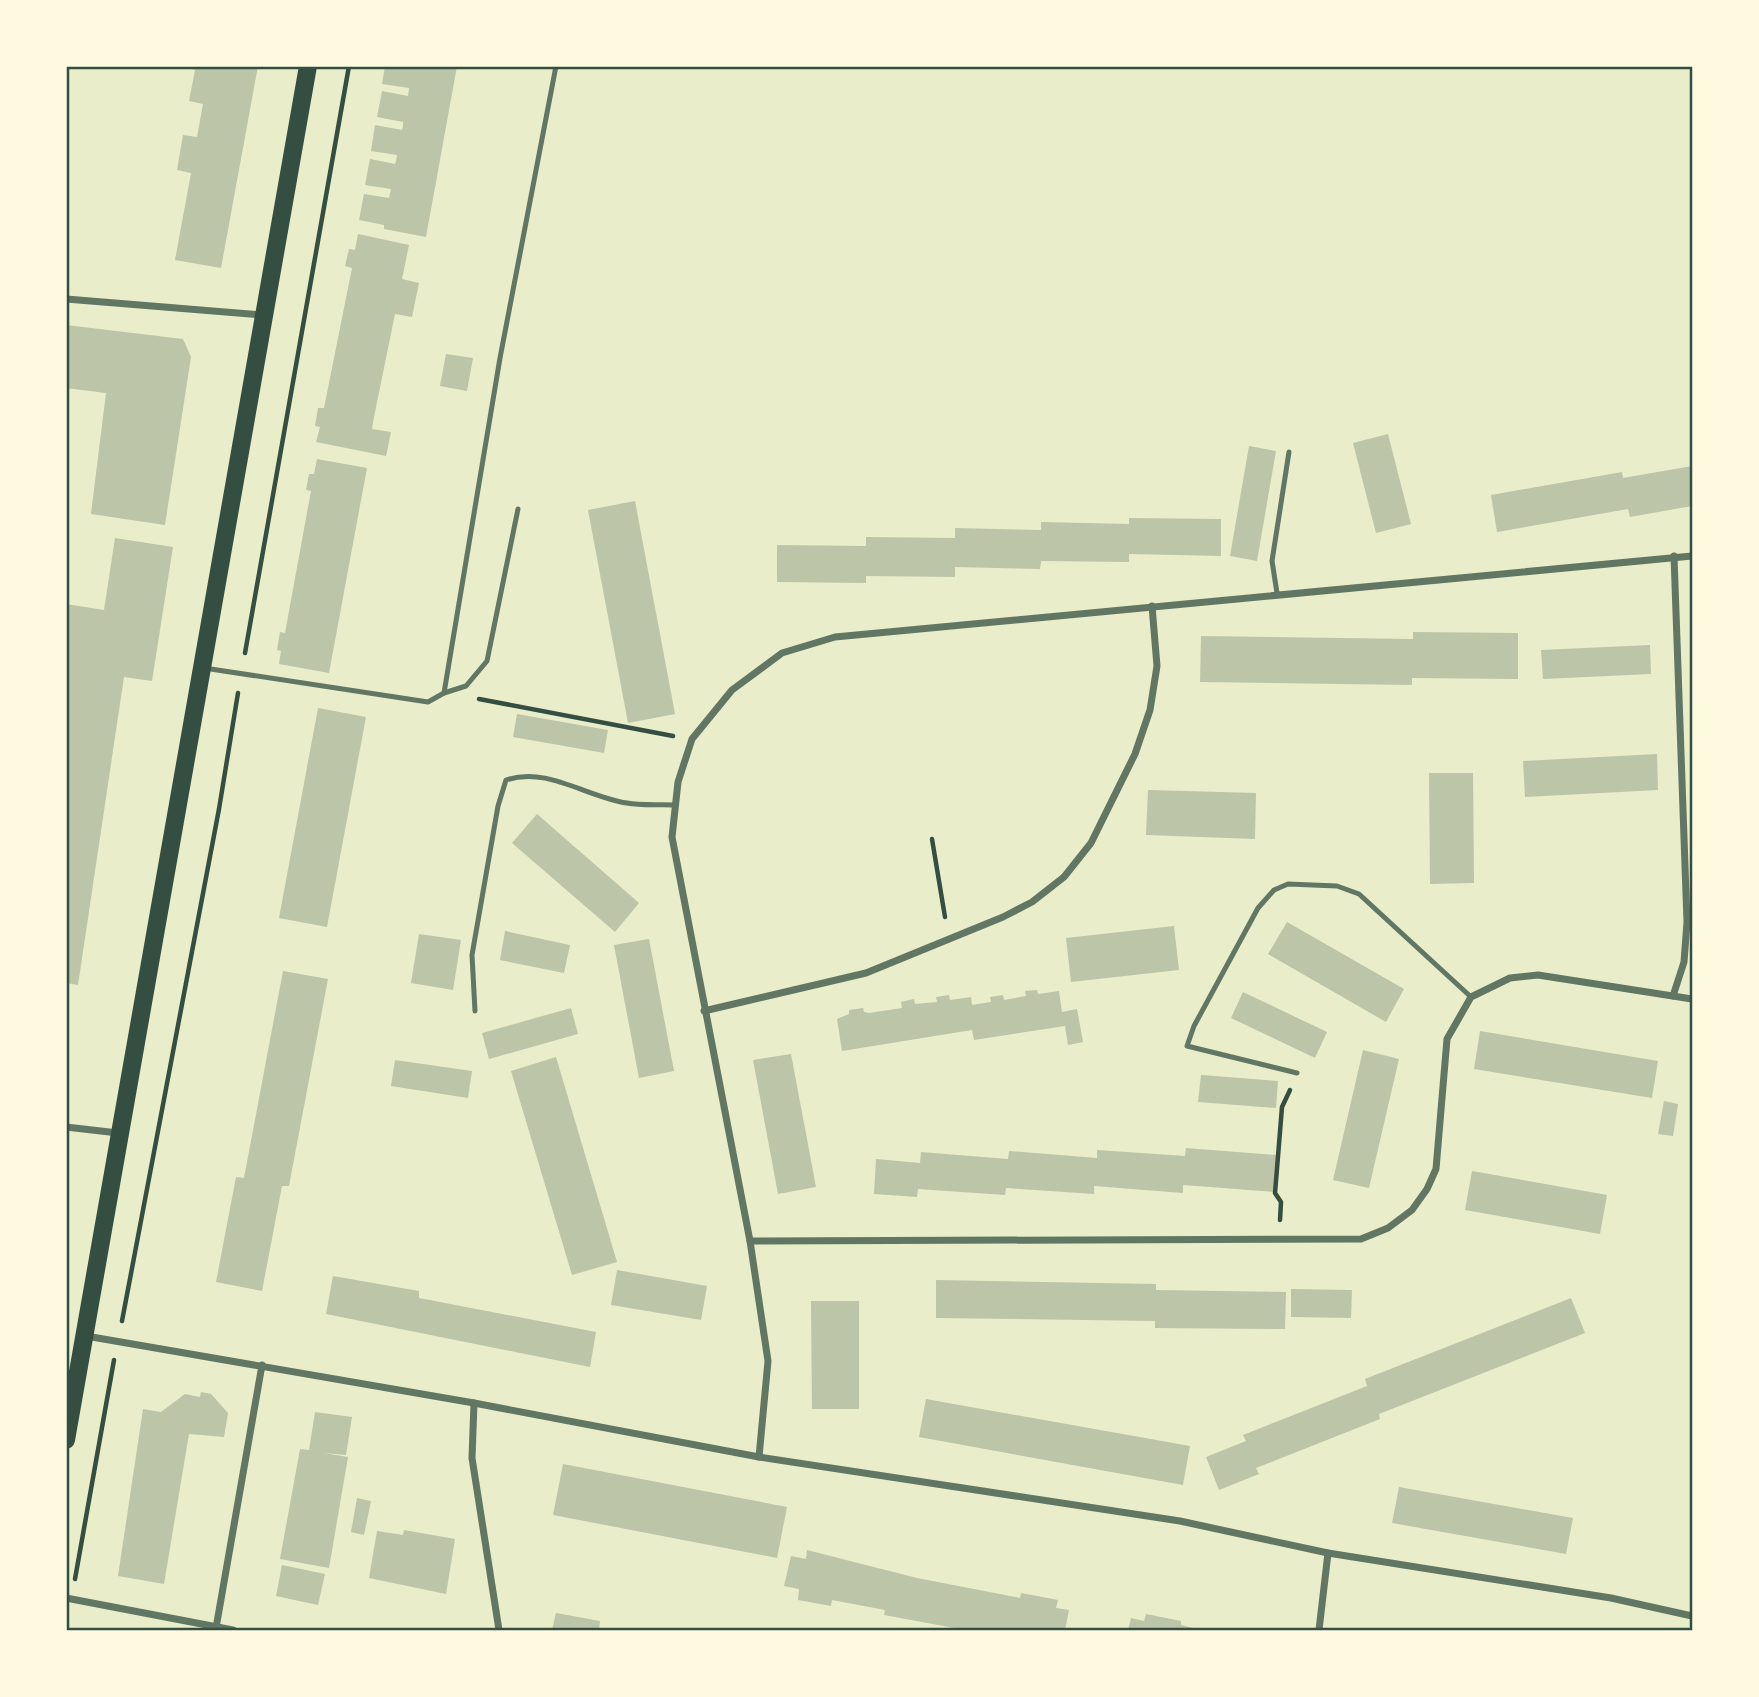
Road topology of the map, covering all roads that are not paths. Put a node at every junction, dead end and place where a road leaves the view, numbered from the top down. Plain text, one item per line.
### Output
1 (308, 66) edge
2 (556, 66) edge
3 (66, 299) edge
4 (266, 315) junction
5 (1289, 452) dead end
6 (518, 509) dead end
7 (1692, 555) edge
8 (1675, 556) junction
9 (1277, 593) junction
10 (1152, 606) junction
11 (201, 667) junction
12 (444, 693) junction
13 (676, 805) junction
14 (1673, 996) junction
15 (1471, 997) junction
16 (1692, 999) edge
17 (704, 1011) junction
18 (475, 1012) dead end
19 (1297, 1073) road end
20 (66, 1127) edge
21 (118, 1133) junction
22 (751, 1241) junction
23 (85, 1336) junction
24 (262, 1365) junction
25 (474, 1403) junction
26 (66, 1440) edge
27 (759, 1457) junction
28 (1328, 1553) junction
29 (69, 1599) edge
30 (1692, 1616) edge
31 (216, 1628) junction
32 (233, 1630) edge
33 (499, 1630) edge
34 (1319, 1630) edge

1 - 4 main road
2 - 12 lane
3 - 4 street
4 - 11 main road
5 - 9 lane
6 - 12 lane
7 - 8 street
8 - 9 street
8 - 14 street
9 - 10 street
10 - 13 street
10 - 17 street
11 - 12 lane
11 - 21 main road
13 - 17 street
13 - 18 lane
14 - 15 street
14 - 16 street
15 - 19 lane
15 - 22 street
17 - 22 street
20 - 21 street
21 - 23 main road
22 - 27 street
23 - 24 street
23 - 26 main road
24 - 25 street
24 - 31 street
25 - 27 street
25 - 33 street
27 - 28 street
28 - 30 street
28 - 34 street
29 - 31 street
31 - 32 street

